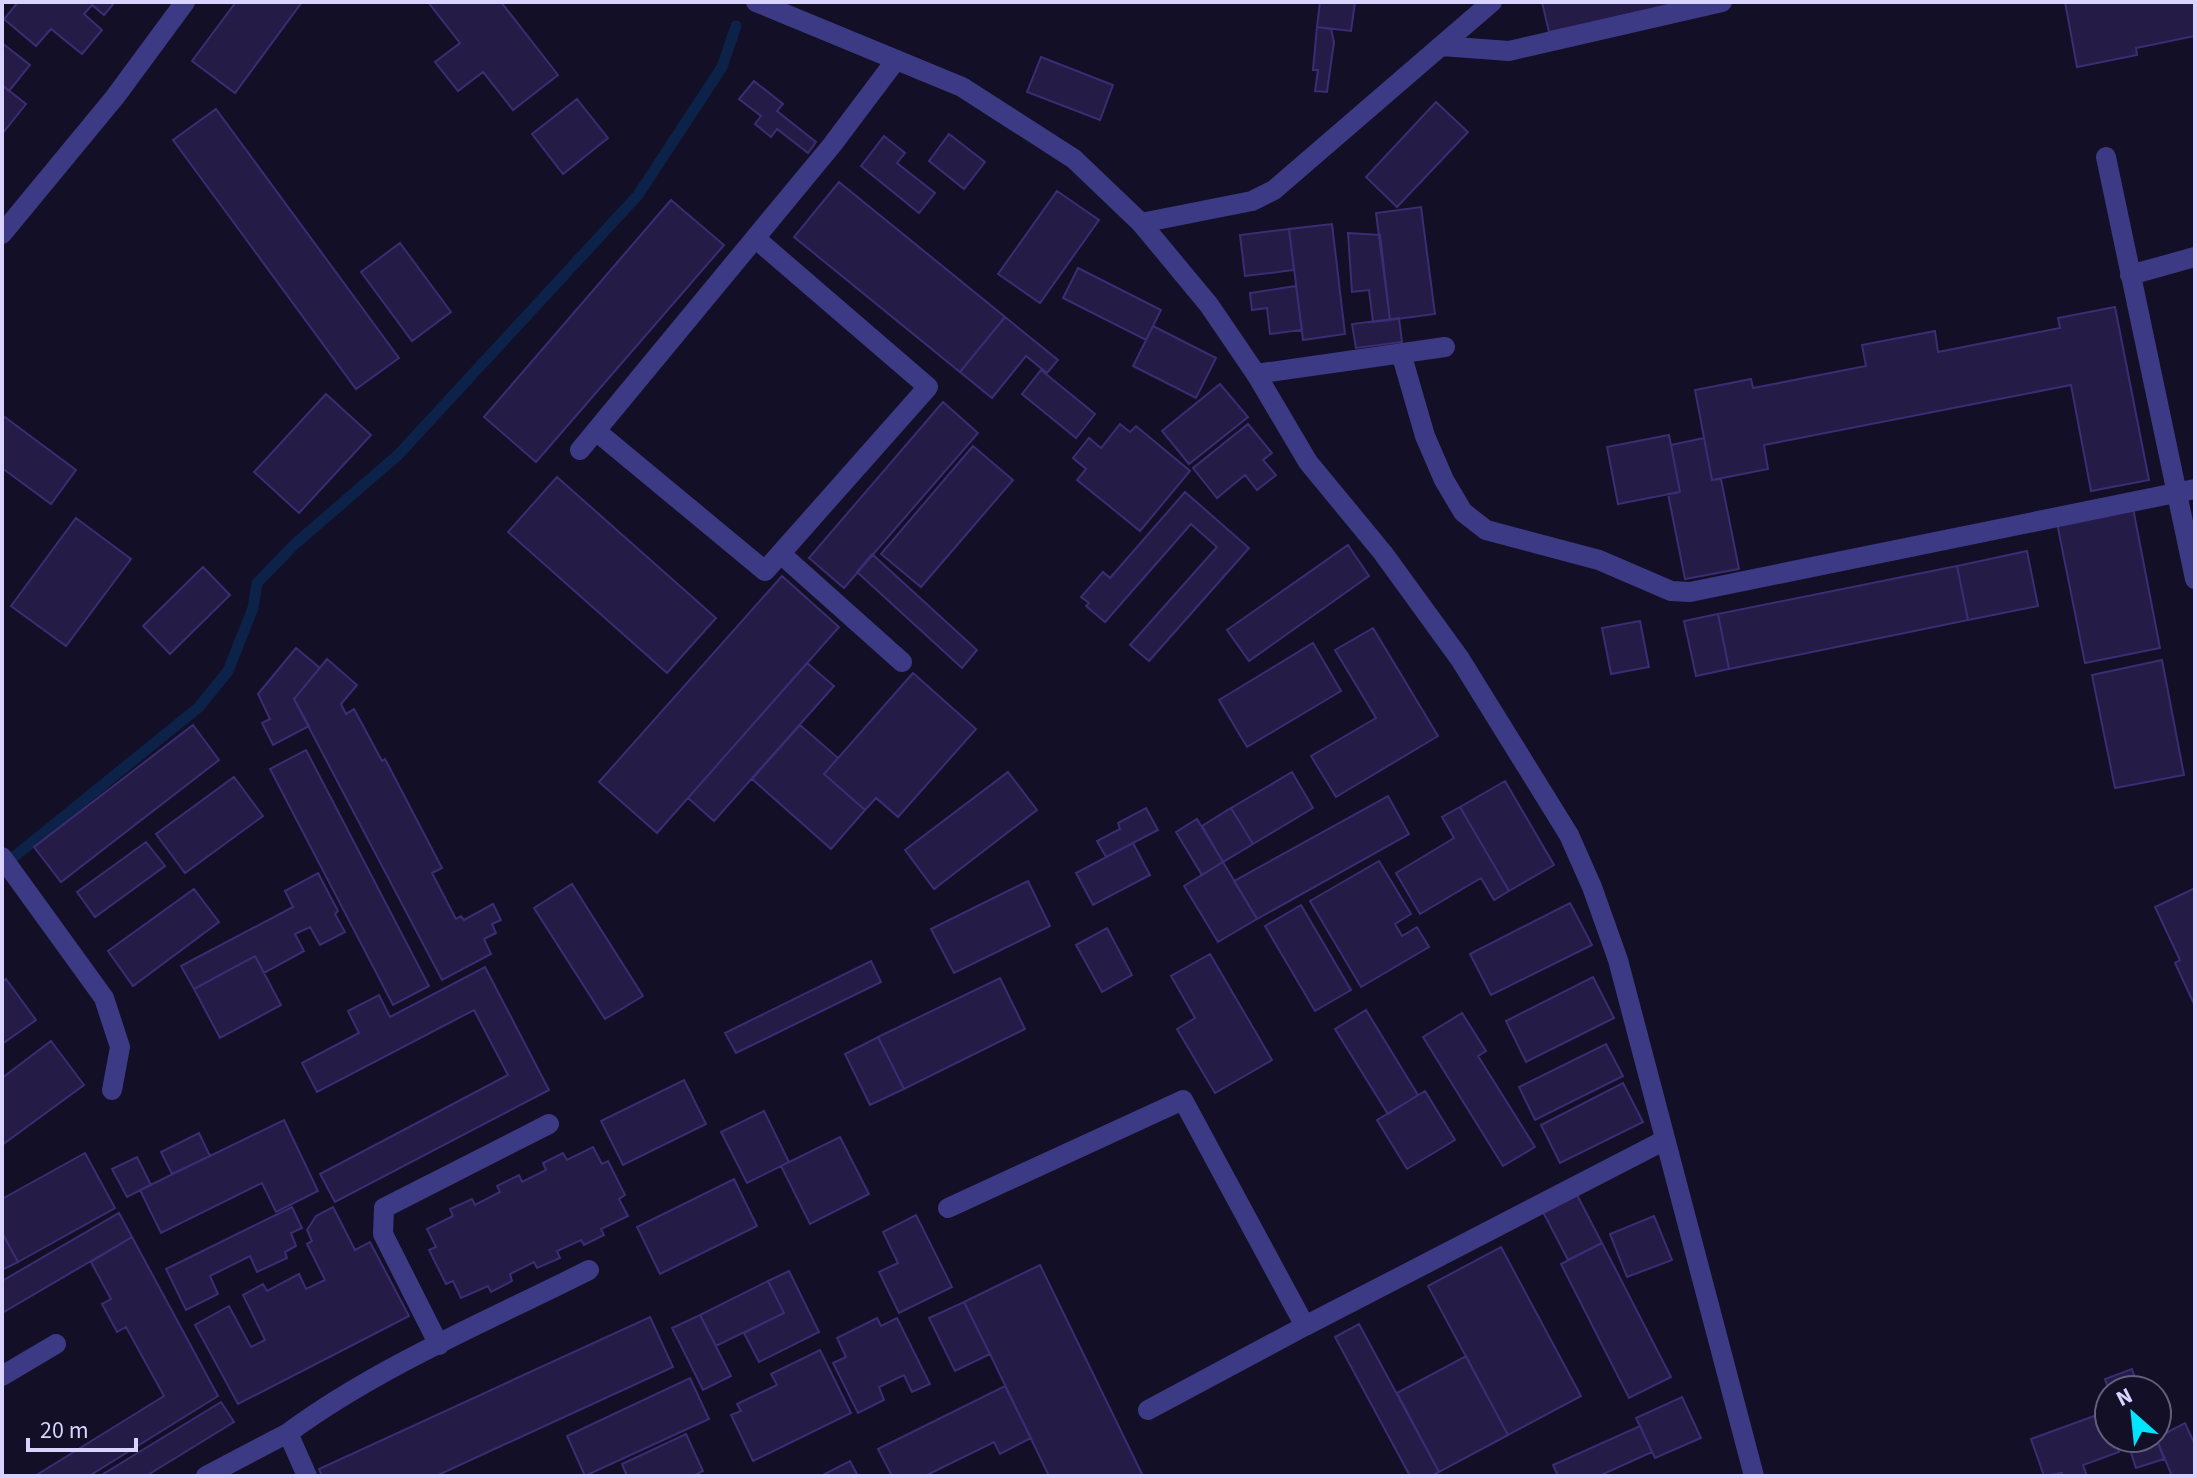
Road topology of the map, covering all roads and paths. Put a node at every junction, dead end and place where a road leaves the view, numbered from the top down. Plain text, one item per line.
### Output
1 (185, 2) edge
2 (756, 2) edge
3 (1492, 2) edge
4 (1722, 2) edge
5 (1441, 46) junction
6 (896, 60) junction
7 (2106, 157) dead end
8 (1141, 223) junction
9 (2, 234) edge
10 (755, 238) junction
11 (2195, 257) edge
12 (2130, 275) junction
13 (1445, 347) dead end
14 (1401, 353) junction
15 (1256, 374) junction
16 (596, 431) junction
17 (580, 450) dead end
18 (2186, 491) edge
19 (781, 554) junction
20 (2195, 579) edge
21 (902, 662) dead end
22 (2, 857) edge
23 (112, 1090) dead end
24 (549, 1124) dead end
25 (1665, 1140) junction
26 (948, 1208) dead end
27 (589, 1270) dead end
28 (1305, 1326) junction
29 (56, 1344) dead end
30 (439, 1345) junction
31 (2, 1376) edge
32 (1148, 1410) dead end
33 (288, 1433) junction
34 (206, 1476) edge
35 (307, 1476) edge
36 (1754, 1476) edge

1 - 9 street
2 - 6 street
3 - 5 street
4 - 5 street
5 - 8 street
6 - 8 street
6 - 10 street
7 - 12 street
8 - 15 street
10 - 16 street
10 - 19 street
11 - 12 street
12 - 18 street
13 - 14 street
14 - 15 street
14 - 18 street
15 - 25 street
16 - 17 street
16 - 19 street
18 - 20 street
19 - 21 street
22 - 23 street
24 - 30 street
25 - 28 street
25 - 36 street
26 - 28 street
27 - 30 street
28 - 32 street
29 - 31 street
30 - 33 street
33 - 34 street
33 - 35 street

